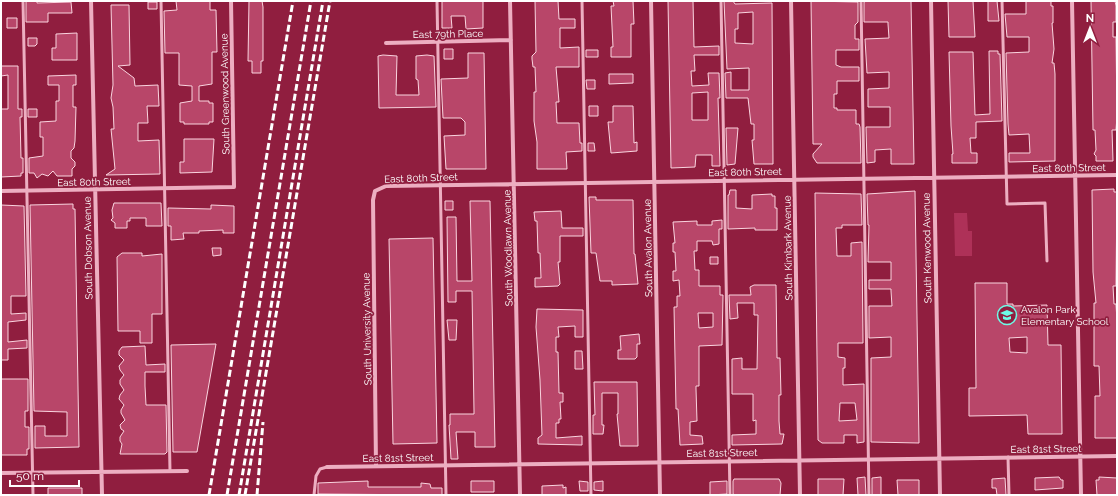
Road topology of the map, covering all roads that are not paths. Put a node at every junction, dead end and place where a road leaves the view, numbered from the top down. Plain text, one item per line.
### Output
1 (23, 1) edge
2 (91, 1) edge
3 (161, 1) edge
4 (231, 1) edge
5 (437, 1) edge
6 (510, 1) edge
7 (582, 1) edge
8 (651, 1) edge
9 (721, 1) edge
10 (791, 1) edge
11 (861, 1) edge
12 (931, 1) edge
13 (1002, 1) edge
14 (1072, 1) edge
15 (511, 40) junction
16 (438, 42) junction
17 (386, 43) dead end
18 (1117, 175) edge
19 (1075, 176) junction
20 (1005, 177) junction
21 (934, 178) junction
22 (864, 179) junction
23 (794, 180) junction
24 (724, 181) junction
25 (654, 182) junction
26 (585, 183) junction
27 (514, 184) junction
28 (441, 185) junction
29 (234, 187) joint
30 (165, 189) junction
31 (95, 190) junction
32 (1, 191) edge
33 (26, 191) junction
34 (375, 191) joint
35 (1047, 261) dead end
36 (1080, 456) junction
37 (1117, 456) edge
38 (1008, 457) junction
39 (939, 458) junction
40 (869, 459) junction
41 (799, 460) junction
42 (729, 461) junction
43 (591, 463) junction
44 (660, 463) junction
45 (519, 464) junction
46 (446, 465) junction
47 (376, 466) junction
48 (327, 467) joint
49 (102, 471) junction
50 (170, 471) junction
51 (187, 471) dead end
52 (32, 472) junction
53 (1, 473) edge
54 (33, 495) edge
55 (102, 495) edge
56 (314, 495) edge
57 (446, 495) edge
58 (520, 495) edge
59 (591, 495) edge
60 (660, 495) edge
61 (730, 495) edge
62 (800, 495) edge
63 (869, 495) edge
64 (940, 495) edge
65 (1009, 495) edge
66 (1081, 495) edge

1 - 33 lane
2 - 31 street, South Dobson Avenue
3 - 30 lane
4 - 29 street, South Greenwood Avenue
5 - 16 lane
6 - 15 street, South Woodlawn Avenue
7 - 26 lane
8 - 25 street, South Avalon Avenue
9 - 24 lane
10 - 23 street, South Kimbark Avenue
11 - 22 lane
12 - 21 street, South Kenwood Avenue
13 - 20 lane
14 - 19 street
15 - 16 street, East 79th Place
15 - 27 street, South Woodlawn Avenue
16 - 17 street, East 79th Place
16 - 28 lane
18 - 19 street, East 80th Street
19 - 20 street, East 80th Street
19 - 36 street
20 - 21 street, East 80th Street
20 - 35 lane
21 - 22 street, East 80th Street
21 - 39 street, South Kenwood Avenue
22 - 23 street, East 80th Street
22 - 40 lane
23 - 24 street, East 80th Street
23 - 41 street, South Kimbark Avenue
24 - 25 street, East 80th Street
24 - 42 lane
25 - 26 street, East 80th Street
25 - 44 street, South Avalon Avenue
26 - 27 street, East 80th Street
26 - 43 lane
27 - 28 street, East 80th Street
27 - 45 street, South Woodlawn Avenue
28 - 34 street, East 80th Street
28 - 46 lane
29 - 30 street, East 80th Street
30 - 31 street, East 80th Street
30 - 50 lane
31 - 33 street, East 80th Street
31 - 49 street, South Dobson Avenue
32 - 33 street, East 80th Street
33 - 52 lane
34 - 47 street, South University Avenue
36 - 37 street, East 81st Street
36 - 38 street, East 81st Street
36 - 66 street
38 - 39 street, East 81st Street
38 - 65 lane
39 - 40 street, East 81st Street
39 - 64 street, South Kenwood Avenue
40 - 41 street, East 81st Street
40 - 63 lane
41 - 42 street, East 81st Street
41 - 62 street, South Kimbark Avenue
42 - 44 street, East 81st Street
42 - 61 lane
43 - 44 street, East 81st Street
43 - 45 street, East 81st Street
43 - 59 lane
44 - 60 street, South Avalon Avenue
45 - 46 street, East 81st Street
45 - 58 street, South Woodlawn Avenue
46 - 47 street, East 81st Street
46 - 57 lane
47 - 48 street, East 81st Street
48 - 56 lane
49 - 50 street
49 - 52 street
49 - 55 street, South Dobson Avenue
50 - 51 street
52 - 53 street
52 - 54 lane

